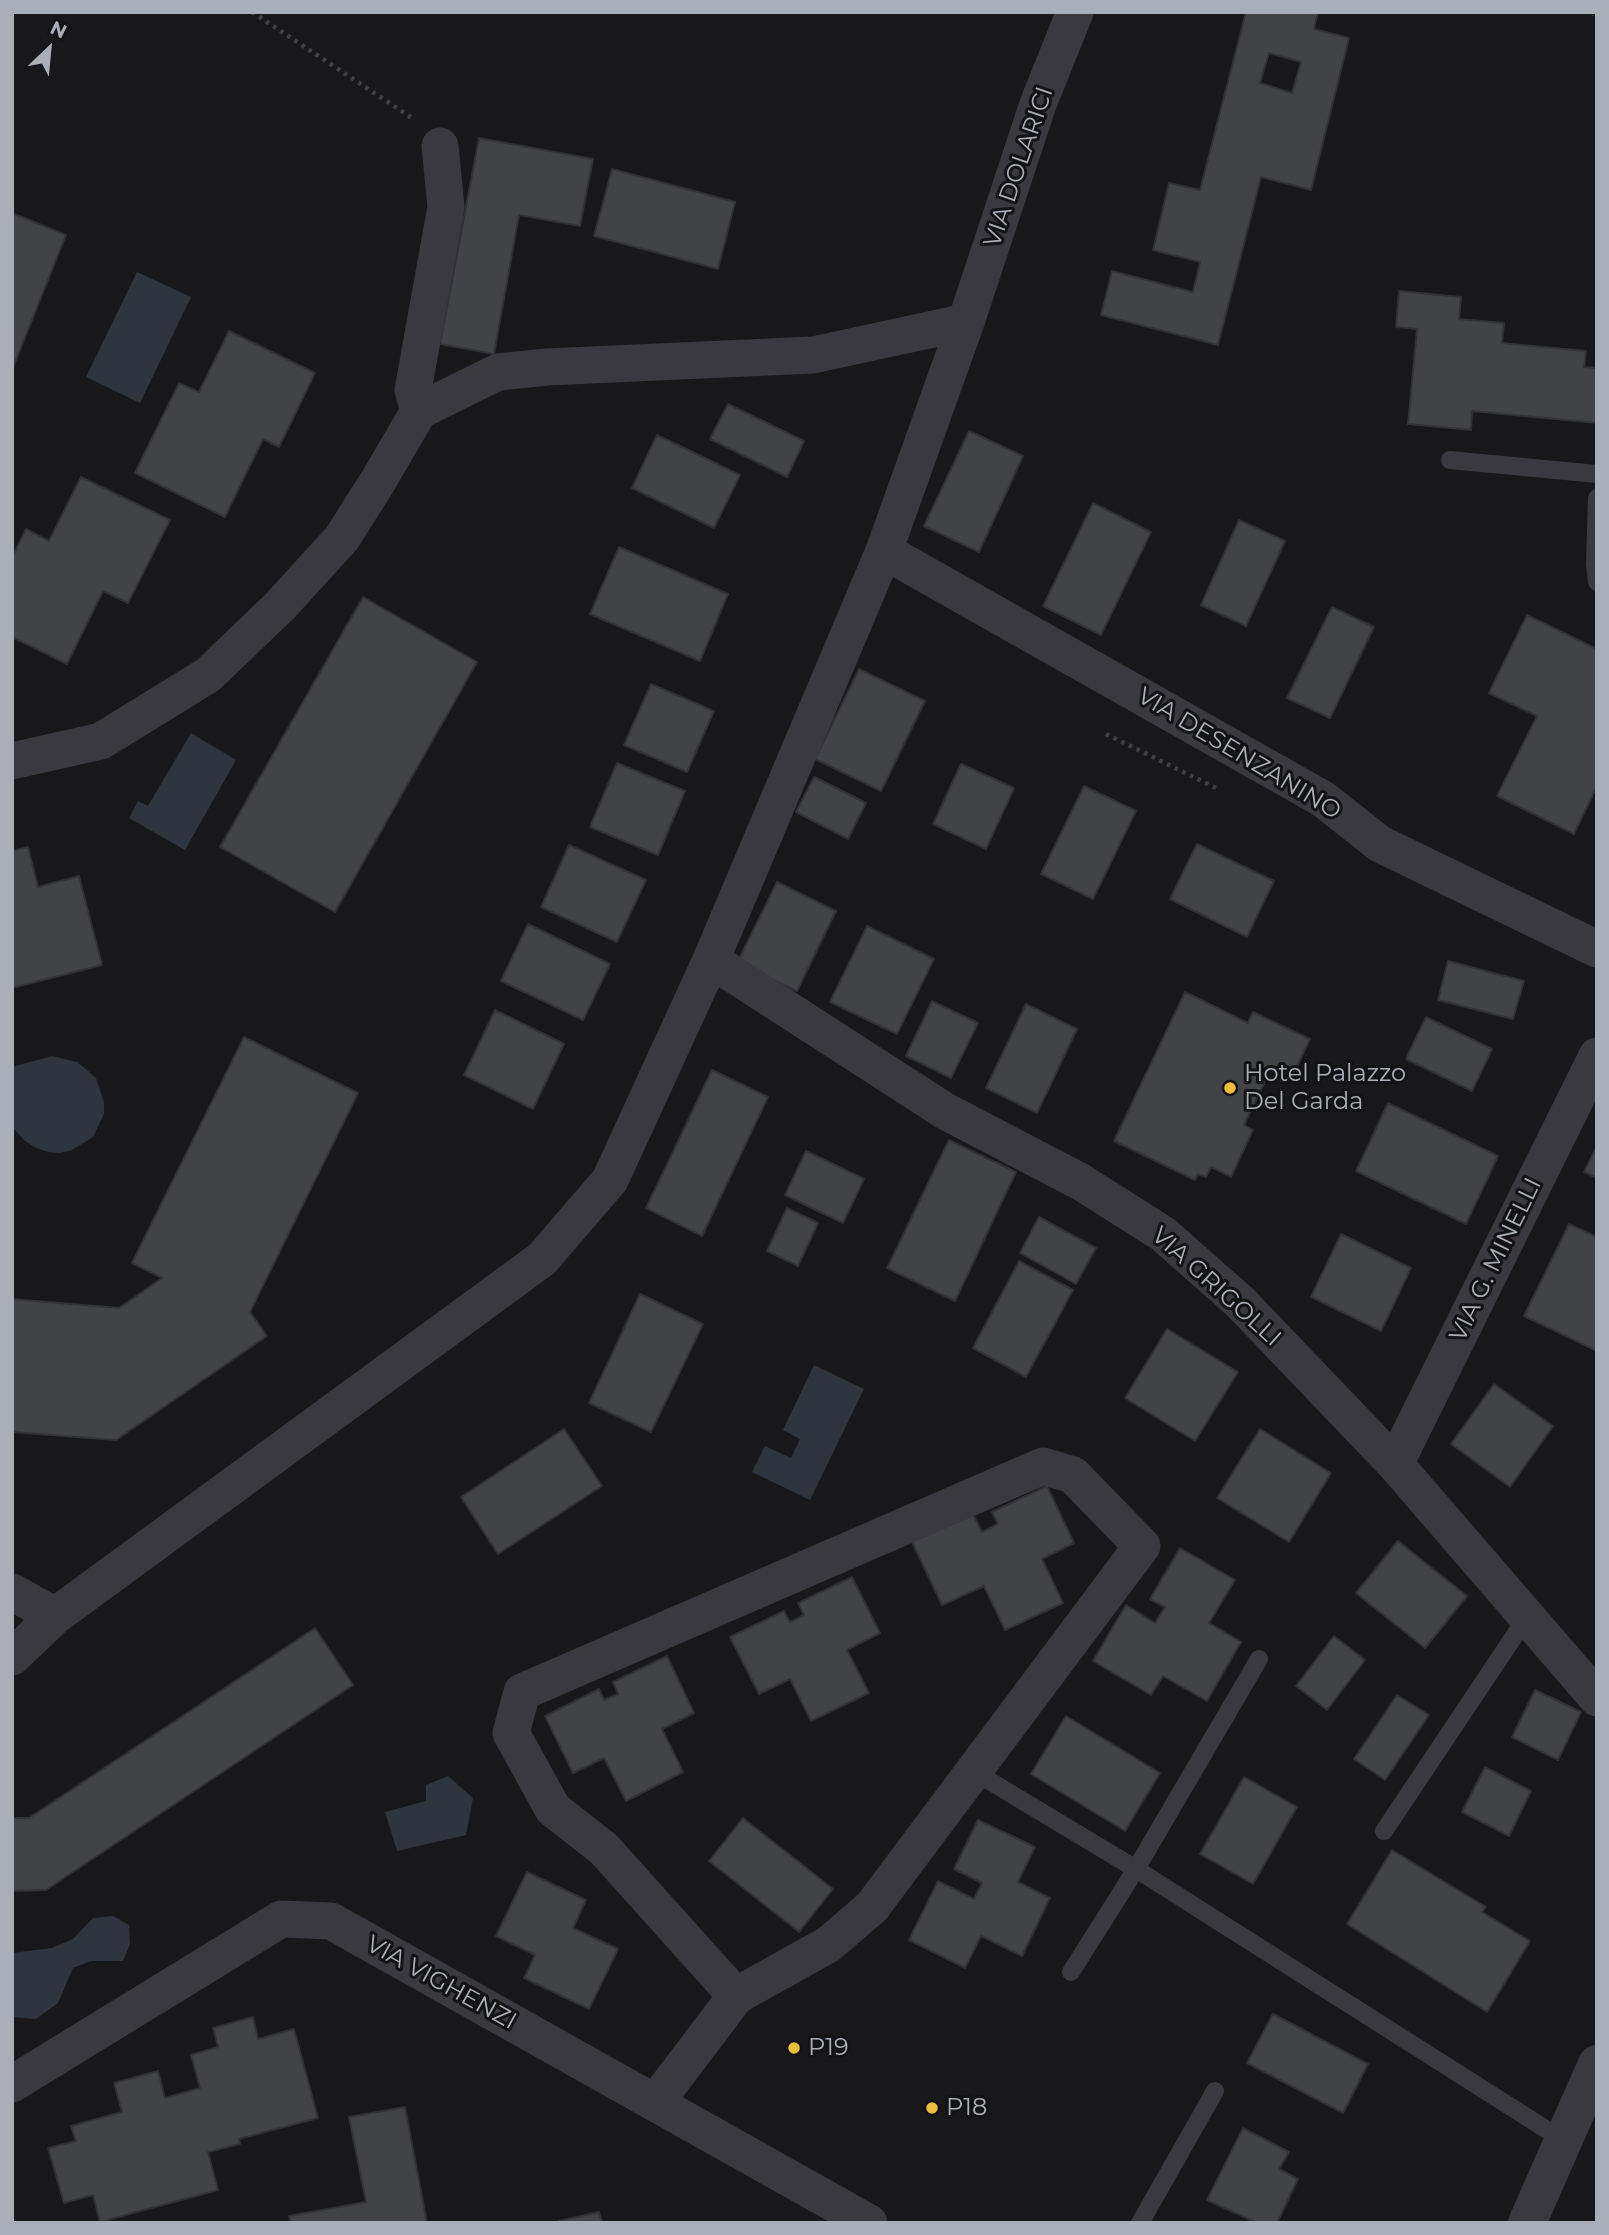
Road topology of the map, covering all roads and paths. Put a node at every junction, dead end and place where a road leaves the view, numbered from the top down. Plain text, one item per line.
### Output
1 (252, 12) edge
2 (1075, 12) edge
3 (440, 146) joint
4 (966, 322) junction
5 (418, 411) junction
6 (1450, 460) dead end
7 (1597, 474) edge
8 (1597, 498) edge
9 (884, 551) junction
10 (1597, 582) edge
11 (12, 761) edge
12 (1597, 949) edge
13 (711, 960) junction
14 (1597, 1056) edge
15 (1395, 1464) junction
16 (12, 1592) edge
17 (55, 1616) junction
18 (1527, 1617) junction
19 (12, 1657) edge
20 (1259, 1659) dead end
21 (1597, 1698) edge
22 (973, 1771) junction
23 (1384, 1831) dead end
24 (1136, 1869) junction
25 (1071, 1972) dead end
26 (736, 1996) junction
27 (1597, 2064) edge
28 (12, 2084) edge
29 (1215, 2091) dead end
30 (655, 2103) junction
31 (1563, 2140) junction
32 (869, 2223) edge
33 (1140, 2223) edge
34 (1527, 2223) edge

1 - 3 path
2 - 4 street, VIA DOLARICI
3 - 5 street
4 - 5 street
4 - 9 street, VIA DOLARICI
5 - 11 street
6 - 7 lane
8 - 10 lane
9 - 12 street, VIA DESENZANINO
9 - 13 street, VIA DOLARICI
13 - 15 street, VIA GRIGOLLI
13 - 17 street, VIA DOLARICI
14 - 15 street, VIA G. MINELLI
15 - 18 street, VIA GRIGOLLI
16 - 17 street
17 - 19 street, VIA DOLARICI
18 - 21 street, VIA GRIGOLLI
18 - 23 lane
20 - 24 lane
22 - 24 lane
22 - 26 street
22 - 26 street
24 - 25 lane
24 - 31 lane
26 - 30 street
27 - 31 street
28 - 30 street, VIA VIGHENZI
29 - 33 lane
30 - 32 street, VIA VIGHENZI
31 - 34 street

